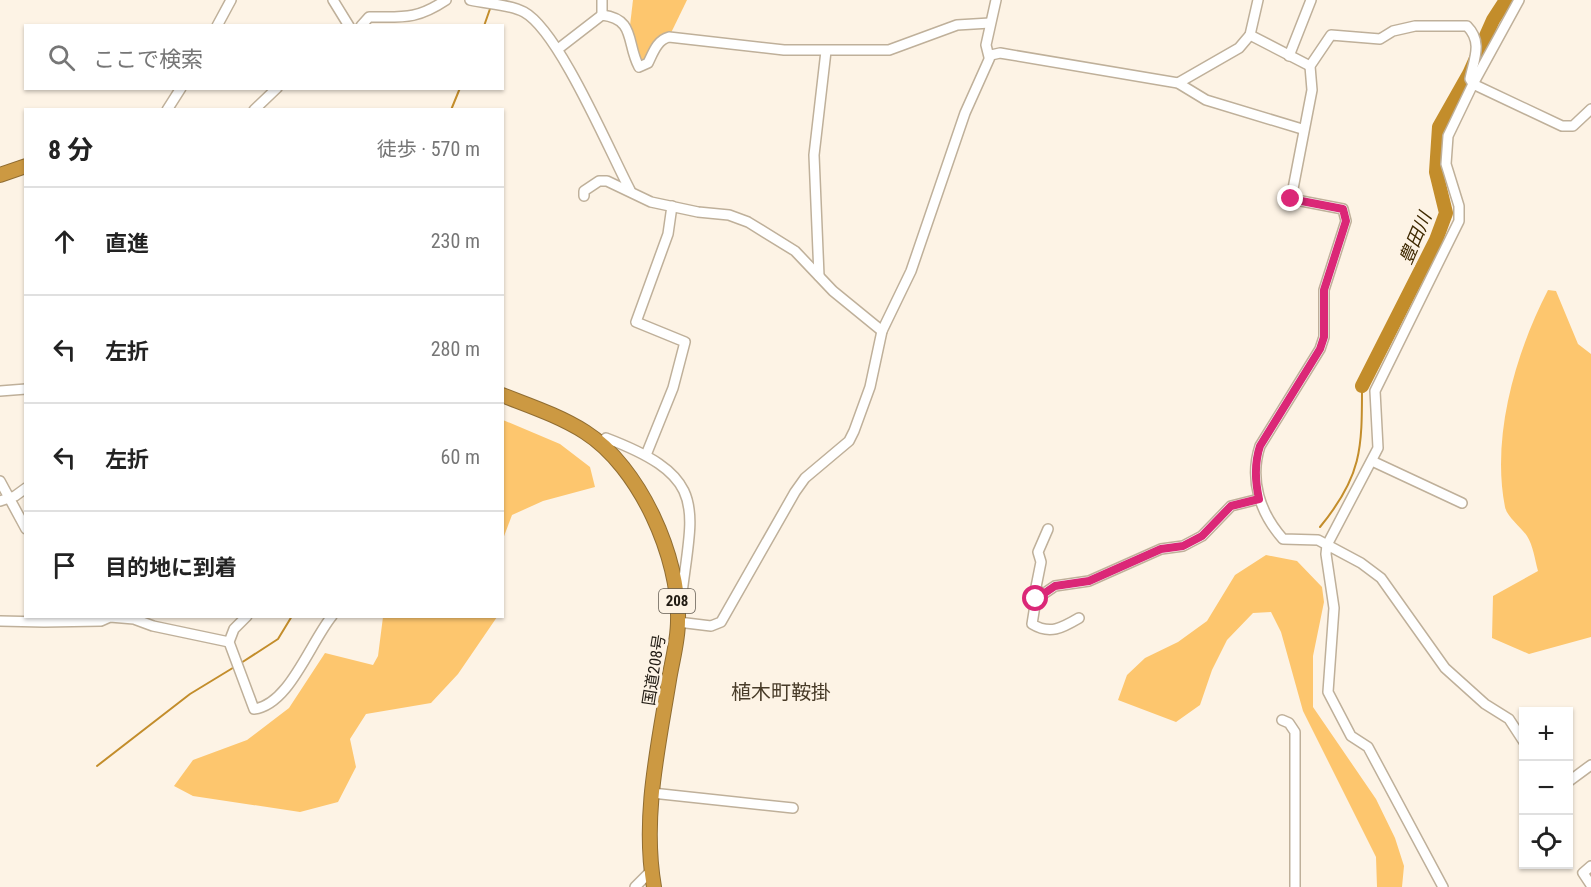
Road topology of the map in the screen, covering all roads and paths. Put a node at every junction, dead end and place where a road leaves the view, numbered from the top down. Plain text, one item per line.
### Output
1 (231, 0) edge
2 (333, 0) edge
3 (446, 0) edge
4 (470, 0) edge
5 (602, 0) edge
6 (996, 0) edge
7 (1258, 0) edge
8 (1311, 0) edge
9 (1519, 0) edge
10 (602, 15) junction
11 (990, 23) junction
12 (218, 24) edge
13 (348, 24) edge
14 (364, 24) edge
15 (1250, 35) junction
16 (558, 49) junction
17 (826, 51) junction
18 (1289, 56) junction
19 (989, 57) junction
20 (1310, 66) junction
21 (1178, 83) junction
22 (1473, 84) junction
23 (180, 90) edge
24 (275, 90) edge
25 (168, 108) edge
26 (256, 108) edge
27 (1591, 109) edge
28 (1302, 129) junction
29 (24, 167) edge
30 (0, 175) edge
31 (630, 191) junction
32 (584, 196) dead end
33 (672, 206) junction
34 (819, 277) junction
35 (882, 331) junction
36 (24, 389) edge
37 (0, 392) edge
38 (504, 396) edge
39 (601, 444) junction
40 (646, 456) junction
41 (1371, 461) junction
42 (0, 481) edge
43 (24, 489) edge
44 (1259, 499) junction
45 (4, 500) edge
46 (1462, 503) dead end
47 (24, 526) edge
48 (1048, 530) dead end
49 (1327, 545) junction
50 (1041, 596) junction
51 (108, 618) edge
52 (137, 618) edge
53 (245, 618) edge
54 (330, 618) edge
55 (1079, 618) dead end
56 (0, 621) edge
57 (678, 622) junction
58 (229, 642) junction
59 (1282, 720) dead end
60 (1519, 734) edge
61 (1591, 765) edge
62 (1573, 779) edge
63 (652, 793) junction
64 (793, 808) dead end
65 (1591, 866) edge
66 (651, 871) junction
67 (1591, 885) edge
68 (635, 887) edge
69 (654, 887) edge
70 (1295, 887) edge
71 (1443, 887) edge

1 - 12 street
2 - 13 street
3 - 14 street
4 - 16 street
5 - 10 street
6 - 11 street
7 - 15 street
8 - 18 street
9 - 22 street
10 - 16 street
10 - 17 street
11 - 17 street
11 - 19 street
15 - 18 street
15 - 21 street
16 - 31 street
17 - 34 street
18 - 20 street
19 - 21 street
19 - 35 street
20 - 22 street
20 - 28 street
21 - 28 street
22 - 27 street
22 - 41 street
23 - 25 street
24 - 26 street
28 - 44 street
29 - 30 highway
31 - 32 street
31 - 33 street
33 - 34 street
33 - 40 street
34 - 35 street
35 - 57 street
36 - 37 street
38 - 39 highway, 国道208号 / 208
39 - 40 street
39 - 57 highway, 国道208号 / 208
40 - 57 street
41 - 46 street
41 - 49 street
42 - 45 street
43 - 45 street
44 - 49 street
44 - 50 street
45 - 47 street
48 - 50 street
49 - 60 street
49 - 71 street
50 - 55 street
51 - 56 street
52 - 58 street
53 - 58 street
54 - 58 street
57 - 63 highway, 国道208号 / 208
59 - 70 street
61 - 62 street
63 - 64 street
63 - 66 highway, 国道208号 / 208
65 - 67 street
66 - 68 street
66 - 69 highway, 国道208号 / 208

